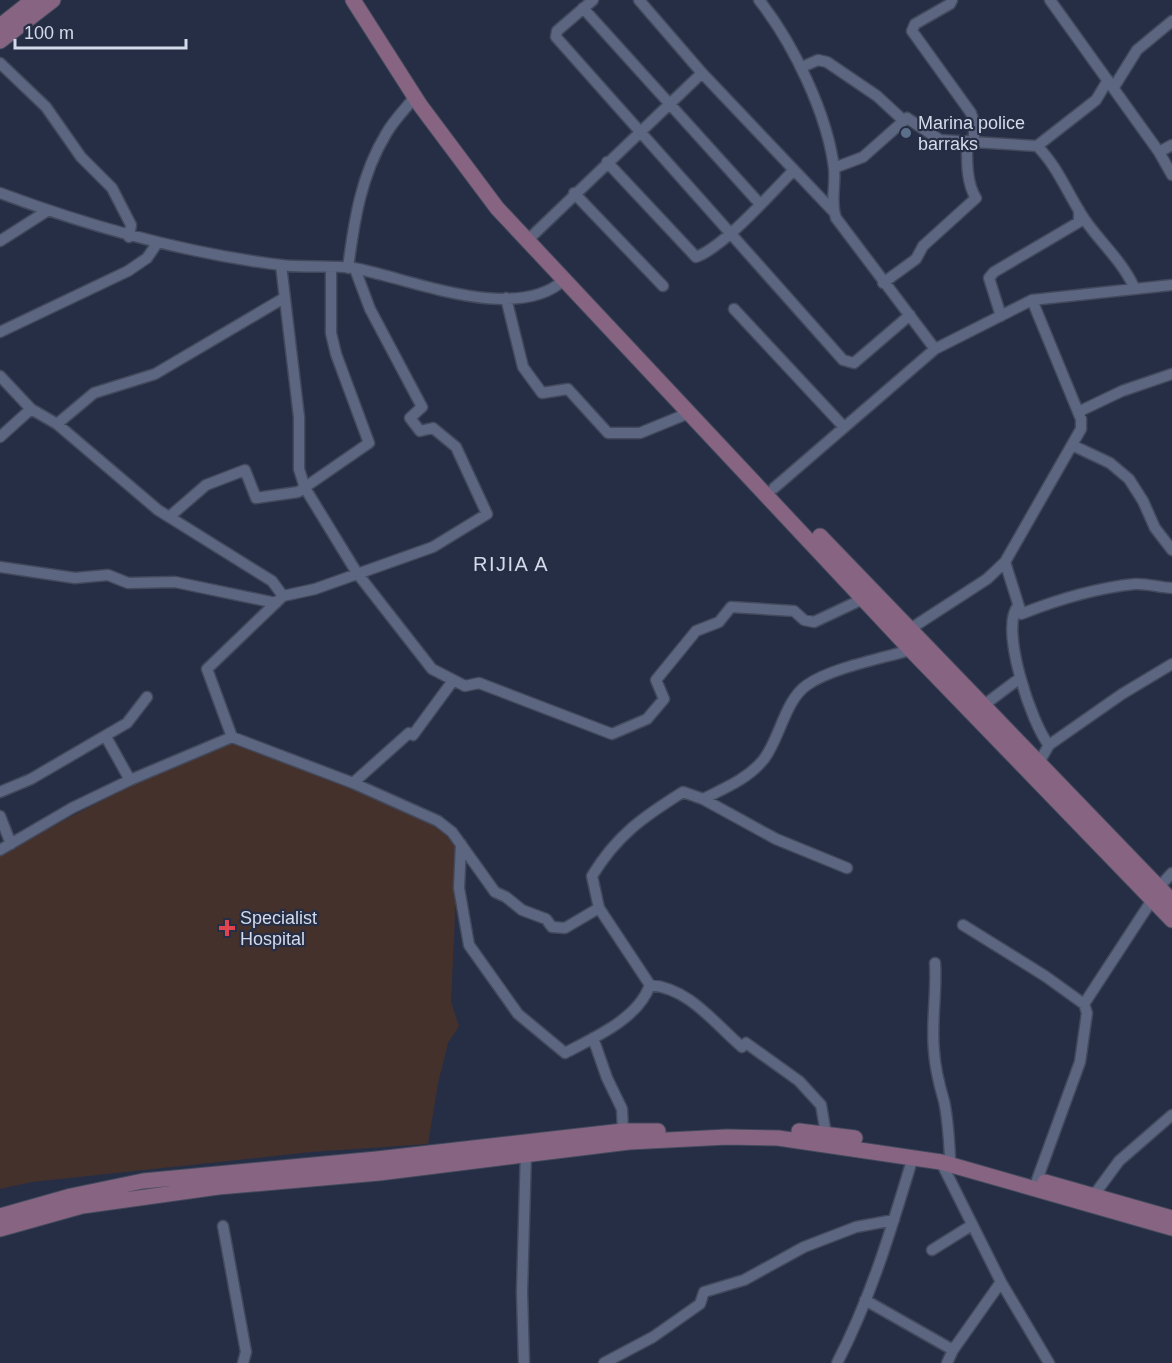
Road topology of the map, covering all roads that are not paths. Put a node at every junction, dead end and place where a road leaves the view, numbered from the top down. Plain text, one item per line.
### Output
1 (33, 0) edge
2 (53, 0) edge
3 (353, 0) edge
4 (365, 0) edge
5 (593, 0) edge
6 (639, 0) edge
7 (759, 0) edge
8 (952, 0) edge
9 (1050, 0) edge
10 (583, 8) junction
11 (1172, 21) edge
12 (0, 27) edge
13 (0, 42) edge
14 (802, 67) junction
15 (1, 69) edge
16 (702, 73) junction
17 (1111, 84) junction
18 (415, 97) junction
19 (670, 103) junction
20 (903, 120) junction
21 (641, 130) junction
22 (970, 141) junction
23 (1037, 146) junction
24 (1172, 146) edge
25 (1159, 152) junction
26 (607, 162) junction
27 (834, 168) junction
28 (794, 170) junction
29 (1172, 175) edge
30 (0, 193) edge
31 (574, 193) junction
32 (760, 204) junction
33 (1079, 210) junction
34 (47, 211) junction
35 (833, 211) junction
36 (730, 232) junction
37 (533, 235) junction
38 (129, 237) junction
39 (0, 242) edge
40 (158, 242) junction
41 (281, 265) junction
42 (351, 268) junction
43 (331, 269) junction
44 (564, 280) junction
45 (883, 283) junction
46 (1172, 285) edge
47 (663, 286) dead end
48 (1134, 287) junction
49 (284, 298) junction
50 (506, 298) junction
51 (1032, 300) junction
52 (734, 309) dead end
53 (910, 315) junction
54 (1001, 316) junction
55 (0, 332) edge
56 (935, 349) junction
57 (1172, 374) edge
58 (0, 376) edge
59 (31, 409) junction
60 (689, 412) junction
61 (1078, 412) junction
62 (57, 423) junction
63 (843, 426) junction
64 (0, 437) edge
65 (1074, 446) junction
66 (305, 488) junction
67 (774, 488) junction
68 (168, 517) junction
69 (1172, 550) edge
70 (1005, 562) junction
71 (0, 567) edge
72 (357, 573) junction
73 (1172, 588) edge
74 (865, 598) junction
75 (280, 600) junction
76 (1022, 614) junction
77 (910, 629) junction
78 (911, 650) junction
79 (1172, 664) edge
80 (1020, 678) junction
81 (452, 682) junction
82 (147, 697) dead end
83 (984, 705) junction
84 (106, 737) junction
85 (232, 737) junction
86 (1048, 745) junction
87 (1038, 765) junction
88 (130, 780) junction
89 (353, 783) junction
90 (0, 792) edge
91 (703, 799) junction
92 (0, 816) edge
93 (10, 844) junction
94 (461, 844) junction
95 (0, 850) edge
96 (847, 868) dead end
97 (1172, 873) edge
98 (1155, 893) junction
99 (1172, 901) edge
100 (599, 908) junction
101 (1172, 920) edge
102 (963, 925) dead end
103 (935, 963) dead end
104 (650, 985) junction
105 (1083, 1004) junction
106 (593, 1038) junction
107 (1172, 1115) edge
108 (623, 1131) junction
109 (826, 1134) junction
110 (526, 1147) junction
111 (913, 1157) junction
112 (945, 1159) junction
113 (1037, 1180) junction
114 (1094, 1195) junction
115 (0, 1216) edge
116 (1172, 1218) edge
117 (894, 1220) junction
118 (972, 1225) junction
119 (222, 1226) dead end
120 (1172, 1228) edge
121 (0, 1229) edge
122 (932, 1250) dead end
123 (1001, 1282) junction
124 (865, 1300) junction
125 (953, 1350) junction
126 (243, 1363) edge
127 (524, 1363) edge
128 (604, 1363) edge
129 (837, 1363) edge
130 (947, 1363) edge
131 (1049, 1363) edge

1 - 12 main road
2 - 13 main road
3 - 18 main road
4 - 37 main road
5 - 10 street
6 - 16 street
7 - 14 street
8 - 22 street
9 - 17 street
10 - 19 street
10 - 21 street
11 - 17 street
14 - 20 street
14 - 27 street
15 - 38 street
16 - 19 street
16 - 28 street
17 - 23 street
17 - 25 street
18 - 42 street
18 - 44 main road
19 - 21 street
19 - 32 street
20 - 22 street
20 - 27 street
21 - 26 street
21 - 36 street
22 - 23 street
22 - 45 street
23 - 33 street
24 - 25 street
25 - 29 street
26 - 31 street
26 - 36 street
27 - 35 street
28 - 32 street
28 - 35 street
30 - 34 street
31 - 37 street
31 - 47 street
32 - 36 street
33 - 48 street
33 - 54 street
34 - 38 street
34 - 39 street
35 - 45 street
36 - 53 street
37 - 67 main road
38 - 40 street
40 - 41 street
40 - 55 street
41 - 43 street
41 - 49 street
42 - 43 street
42 - 50 street
42 - 72 street
43 - 66 street
44 - 50 street
44 - 60 main road
45 - 53 street
46 - 48 street
48 - 51 street
49 - 62 street
49 - 66 street
50 - 60 street
51 - 54 street
51 - 61 street
52 - 63 street
53 - 56 street
54 - 56 street
56 - 63 street
57 - 61 street
58 - 59 street
59 - 62 street
59 - 64 street
60 - 74 main road
61 - 65 street
62 - 68 street
63 - 67 street
65 - 69 street
65 - 70 street
66 - 68 street
66 - 72 street
67 - 77 main road
68 - 75 street
70 - 76 street
70 - 77 street
71 - 75 street
72 - 75 street
72 - 81 street
73 - 76 street
74 - 78 main road
74 - 81 street
75 - 85 street
76 - 80 street
77 - 83 main road
78 - 91 street
78 - 98 main road
79 - 86 street
80 - 83 street
80 - 86 street
81 - 89 street
82 - 84 street
83 - 87 main road
84 - 88 street
84 - 90 street
85 - 88 street
85 - 89 street
86 - 87 street
87 - 98 main road
88 - 93 street
89 - 94 street
91 - 96 street
91 - 100 street
92 - 93 street
93 - 95 street
94 - 100 street
94 - 106 street
97 - 98 street
98 - 99 main road
98 - 101 main road
98 - 105 street
100 - 104 street
102 - 105 street
103 - 112 street
104 - 106 street
104 - 109 street
105 - 113 street
106 - 108 street
107 - 114 street
108 - 109 main road
108 - 110 main road
109 - 112 main road
110 - 111 main road
110 - 115 main road
110 - 121 main road
110 - 127 street
111 - 112 main road
111 - 117 street
112 - 113 main road
112 - 118 street
112 - 120 main road
113 - 114 main road
114 - 116 main road
117 - 124 street
117 - 128 street
118 - 122 street
118 - 123 street
119 - 126 street
123 - 125 street
123 - 131 street
124 - 125 street
124 - 129 street
125 - 130 street

